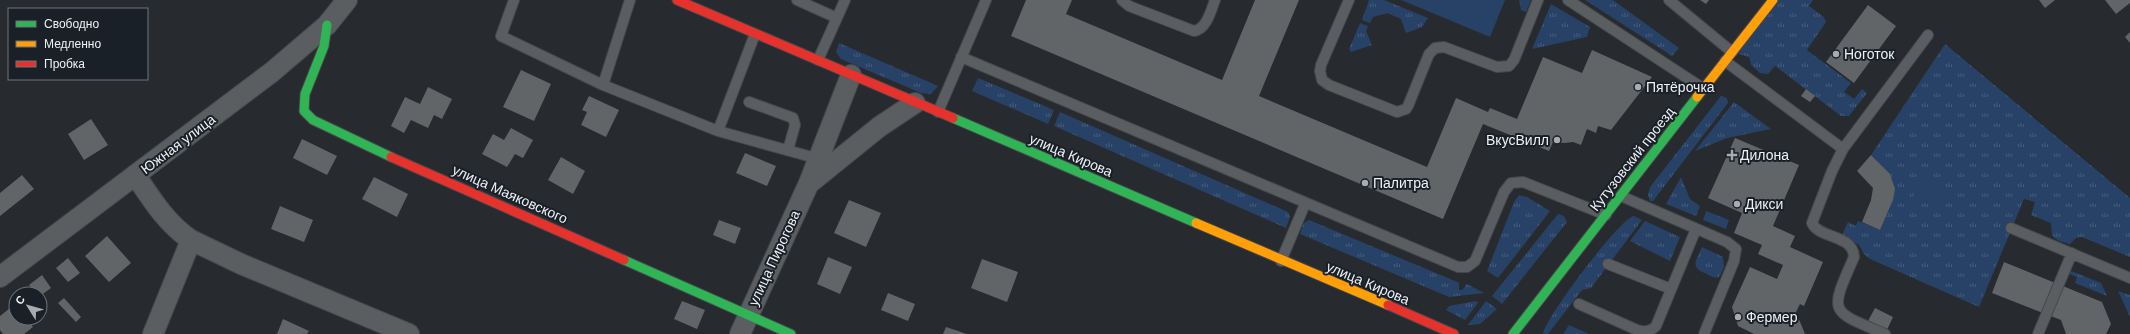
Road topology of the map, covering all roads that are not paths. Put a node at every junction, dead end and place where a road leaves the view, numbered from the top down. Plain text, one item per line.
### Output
1 (347, 0) edge
2 (514, 0) edge
3 (630, 0) edge
4 (677, 0) edge
5 (797, 0) edge
6 (845, 0) edge
7 (986, 0) edge
8 (1122, 0) edge
9 (1215, 0) edge
10 (1349, 0) edge
11 (1538, 0) edge
12 (1568, 0) edge
13 (1669, 0) edge
14 (1773, 0) edge
15 (837, 18) junction
16 (327, 25) junction
17 (755, 34) junction
18 (1928, 35) dead end
19 (1732, 52) junction
20 (961, 57) junction
21 (818, 60) junction
22 (1725, 61) junction
23 (851, 75) junction
24 (602, 84) junction
25 (1704, 89) junction
26 (749, 102) dead end
27 (915, 103) junction
28 (938, 112) junction
29 (718, 131) junction
30 (1843, 149) junction
31 (788, 150) junction
32 (819, 159) junction
33 (136, 176) junction
34 (809, 183) junction
35 (1621, 196) junction
36 (1305, 204) junction
37 (1606, 215) junction
38 (2011, 228) dead end
39 (1696, 229) junction
40 (191, 240) junction
41 (2072, 253) junction
42 (1281, 261) junction
43 (1608, 264) dead end
44 (0, 277) edge
45 (2130, 278) edge
46 (1671, 289) junction
47 (1579, 304) dead end
48 (749, 315) junction
49 (153, 334) edge
50 (409, 334) edge
51 (740, 334) edge
52 (791, 334) edge
53 (1454, 334) edge
54 (1513, 334) edge
55 (1704, 334) edge
56 (1885, 334) edge
57 (2038, 334) edge

1 - 16 street, Южная улица
2 - 24 lane
3 - 24 lane
4 - 17 street, улица Кирова
5 - 15 lane
6 - 15 lane
7 - 20 lane
8 - 9 lane
10 - 11 lane
12 - 25 lane
13 - 19 lane
14 - 19 street, Кутузовский проезд
15 - 21 lane
16 - 33 street, Южная улица
16 - 48 street, улица Маяковского
17 - 21 street, улица Кирова
17 - 29 lane
18 - 30 lane
19 - 22 street, Кутузовский проезд
20 - 28 lane
20 - 36 lane
21 - 23 street, улица Кирова
22 - 25 street, Кутузовский проезд
22 - 30 lane
23 - 27 street, улица Кирова
23 - 32 street, улица Пирогова
24 - 29 lane
25 - 35 street, Кутузовский проезд
26 - 31 lane
27 - 28 street, улица Кирова
27 - 34 street, улица Пирогова
28 - 42 street, улица Кирова
29 - 31 lane
30 - 56 lane
31 - 32 lane
32 - 34 street, улица Пирогова
33 - 40 street
33 - 44 street, Южная улица
34 - 48 street, улица Пирогова
35 - 37 street, Кутузовский проезд
35 - 39 lane
36 - 37 lane
36 - 42 lane
37 - 54 street, Кутузовский проезд
38 - 41 lane
39 - 46 lane
39 - 55 lane
40 - 49 street
40 - 50 street
41 - 45 lane
41 - 57 lane
42 - 53 street, улица Кирова
43 - 46 lane
46 - 47 lane
48 - 51 street, улица Пирогова
48 - 52 street, улица Маяковского

